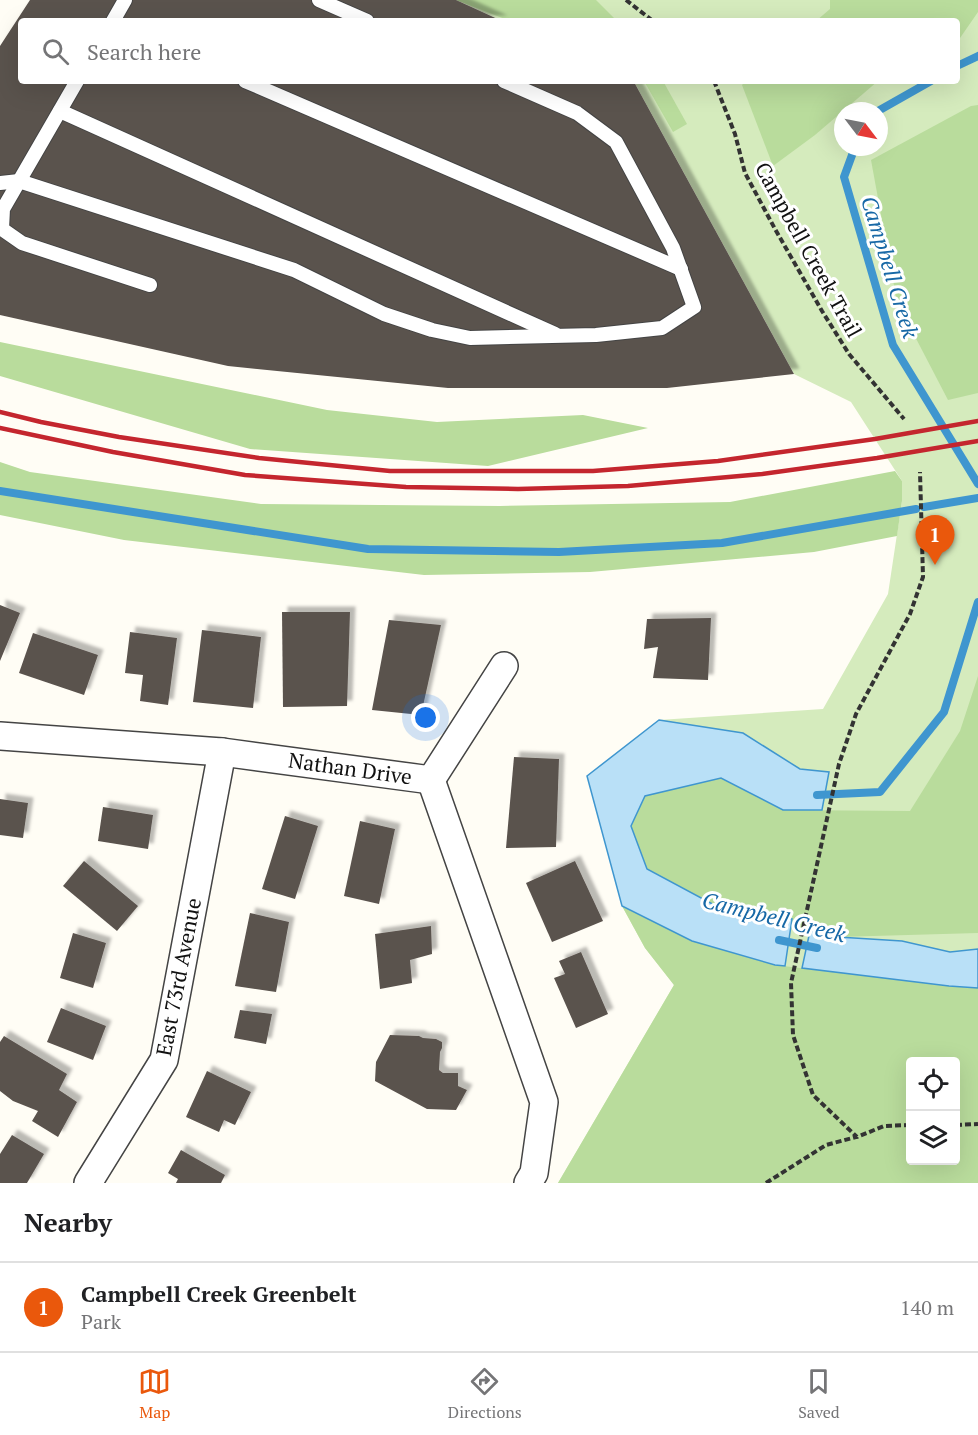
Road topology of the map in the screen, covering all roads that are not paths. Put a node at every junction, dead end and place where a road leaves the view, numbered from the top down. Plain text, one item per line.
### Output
1 (125, 0) edge
2 (319, 0) edge
3 (115, 18) edge
4 (360, 18) edge
5 (75, 84) edge
6 (252, 84) edge
7 (511, 84) edge
8 (60, 111) junction
9 (19, 181) junction
10 (0, 183) edge
11 (681, 269) junction
12 (150, 285) dead end
13 (559, 336) junction
14 (504, 666) dead end
15 (0, 736) edge
16 (222, 752) junction
17 (431, 780) junction
18 (531, 1178) edge
19 (88, 1183) edge

1 - 3 lane
2 - 4 lane
5 - 8 lane
6 - 11 lane
7 - 11 lane
8 - 9 lane
8 - 13 lane
9 - 10 lane
9 - 12 lane
9 - 13 lane
11 - 13 lane
14 - 17 street
15 - 16 street, Nathan Drive
16 - 17 street, Nathan Drive
16 - 19 street, East 73rd Avenue
17 - 18 street, Nathan Drive

